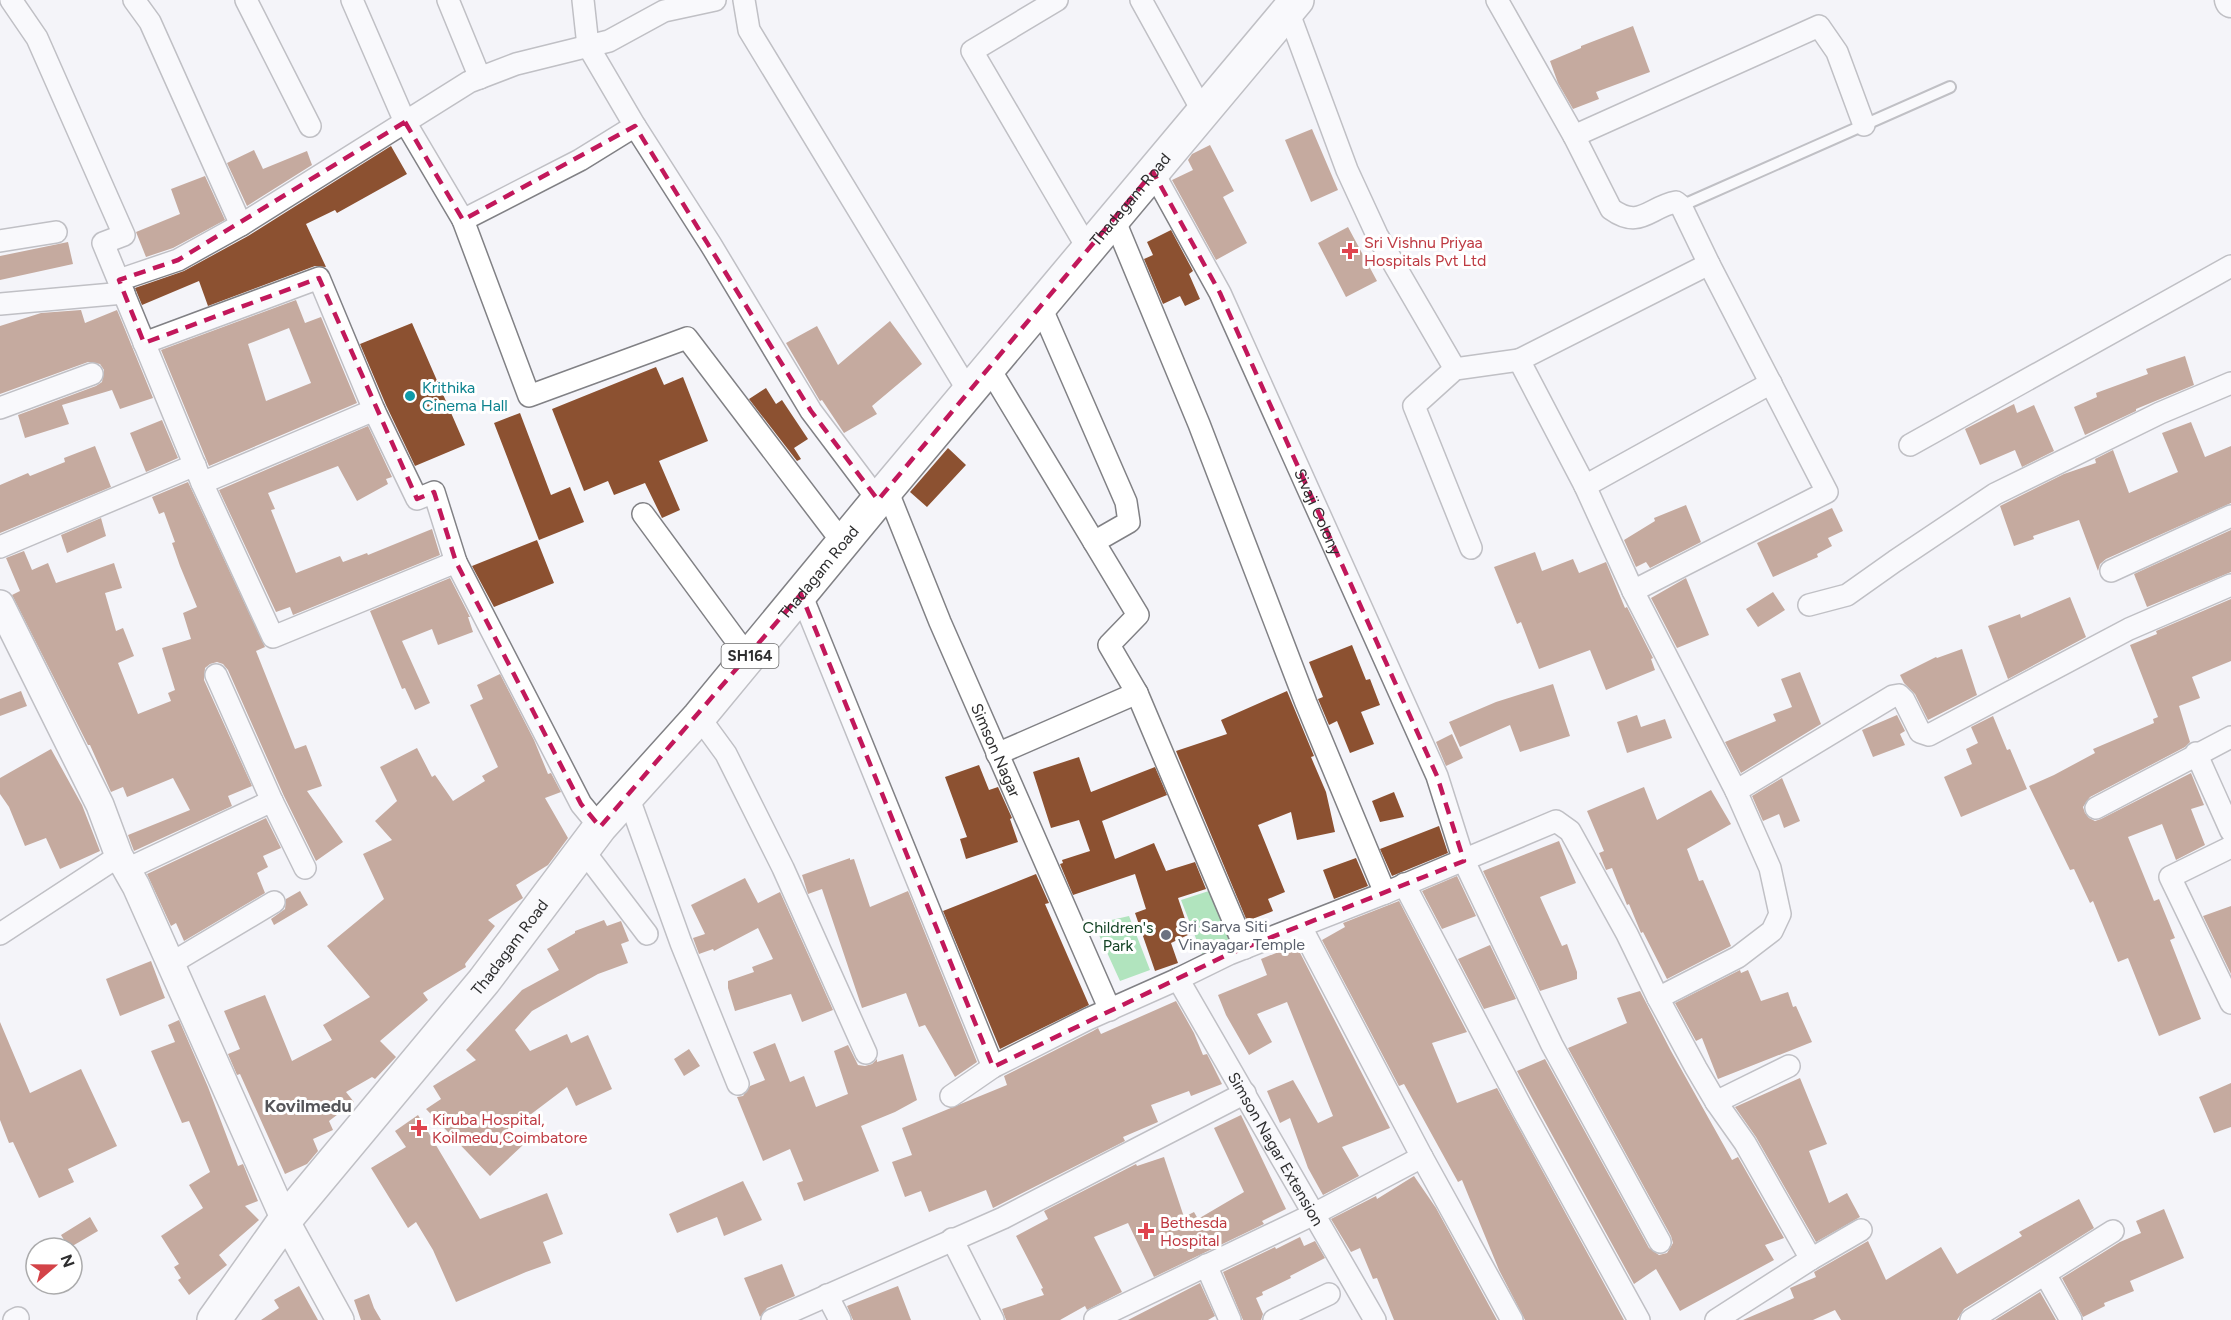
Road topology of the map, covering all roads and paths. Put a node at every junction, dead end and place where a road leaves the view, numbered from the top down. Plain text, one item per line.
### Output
1 (11, 0) edge
2 (134, 0) edge
3 (246, 0) edge
4 (352, 0) edge
5 (448, 0) edge
6 (583, 0) edge
7 (715, 0) edge
8 (744, 0) edge
9 (1057, 0) edge
10 (1141, 0) edge
11 (1497, 0) edge
12 (1292, 5) edge
13 (588, 46) junction
14 (480, 78) junction
15 (1950, 87) dead end
16 (1203, 112) junction
17 (405, 122) junction
18 (1864, 125) junction
19 (310, 126) dead end
20 (635, 126) junction
21 (1574, 136) junction
22 (1153, 172) junction
23 (1681, 206) junction
24 (1114, 219) junction
25 (463, 220) junction
26 (241, 225) junction
27 (56, 232) dead end
28 (0, 241) edge
29 (1088, 249) junction
30 (1709, 264) junction
31 (2231, 267) edge
32 (121, 287) junction
33 (0, 304) edge
34 (1041, 307) junction
35 (144, 343) junction
36 (1519, 360) junction
37 (1455, 369) junction
38 (92, 374) dead end
39 (979, 380) junction
40 (1771, 383) junction
41 (2231, 383) edge
42 (0, 408) edge
43 (375, 410) junction
44 (1910, 444) dead end
45 (198, 474) junction
46 (1585, 486) junction
47 (882, 495) junction
48 (644, 514) dead end
49 (2231, 516) edge
50 (1094, 542) junction
51 (843, 543) junction
52 (0, 547) edge
53 (1471, 548) dead end
54 (456, 562) junction
55 (2111, 571) dead end
56 (2231, 585) edge
57 (1634, 591) junction
58 (801, 594) junction
59 (0, 604) edge
60 (1809, 605) dead end
61 (749, 658) junction
62 (216, 675) dead end
63 (1137, 693) junction
64 (699, 717) junction
65 (2231, 737) edge
66 (2196, 753) junction
67 (997, 754) junction
68 (1736, 791) junction
69 (628, 796) junction
70 (272, 801) junction
71 (2096, 808) dead end
72 (2231, 831) edge
73 (591, 839) junction
74 (2231, 847) edge
75 (1464, 861) junction
76 (123, 863) junction
77 (305, 868) dead end
78 (1395, 889) junction
79 (274, 902) dead end
80 (1301, 927) junction
81 (0, 934) edge
82 (647, 934) dead end
83 (1245, 948) junction
84 (170, 964) junction
85 (1178, 979) junction
86 (1658, 998) junction
87 (2231, 1003) edge
88 (1110, 1010) junction
89 (866, 1053) dead end
90 (1790, 1066) dead end
91 (993, 1067) junction
92 (738, 1084) dead end
93 (1245, 1093) junction
94 (951, 1096) dead end
95 (1716, 1102) junction
96 (1422, 1156) junction
97 (1314, 1214) junction
98 (285, 1220) junction
99 (1862, 1230) dead end
100 (2113, 1231) dead end
101 (952, 1239) junction
102 (1660, 1242) dead end
103 (1811, 1259) junction
104 (1206, 1265) junction
105 (2045, 1274) junction
106 (1329, 1294) dead end
107 (827, 1295) junction
108 (1095, 1319) edge
109 (214, 1320) edge
110 (340, 1320) edge
111 (772, 1320) edge
112 (840, 1320) edge
113 (993, 1320) edge
114 (1230, 1320) edge
115 (1274, 1320) edge
116 (1375, 1320) edge
117 (1512, 1320) edge
118 (1639, 1320) edge
119 (1716, 1320) edge
120 (1971, 1320) edge
121 (2071, 1320) edge

1 - 32 street
2 - 26 street
3 - 19 street
4 - 17 street
5 - 14 street
6 - 13 street
7 - 13 street
8 - 39 street
9 - 29 street
10 - 16 street
11 - 21 street
12 - 16 main road, Thadagam Road / SH164
12 - 37 street
13 - 14 street
13 - 20 street, Simson Nagar
14 - 17 street
15 - 18 lane
16 - 22 main road, Thadagam Road / SH164
17 - 25 street
17 - 26 street
18 - 21 street
18 - 23 lane
20 - 25 street
20 - 47 street, Simson Nagar
21 - 23 street
22 - 24 main road, Thadagam Road / SH164
22 - 75 street, Sivaji Colony
23 - 30 street
24 - 29 main road, Thadagam Road / SH164
24 - 78 street
25 - 51 street
26 - 32 street
27 - 28 street
29 - 34 main road, Thadagam Road / SH164
30 - 36 street
30 - 40 street
31 - 44 street
32 - 33 street
32 - 35 street
34 - 39 main road, Thadagam Road / SH164
34 - 50 street
35 - 43 street
35 - 45 street
36 - 37 street
36 - 46 street
37 - 53 street
38 - 42 street
39 - 47 main road, Thadagam Road / SH164
39 - 50 street
40 - 46 street
40 - 57 street
41 - 60 street
43 - 45 street
43 - 54 street
45 - 52 street
45 - 54 street
46 - 57 street
47 - 51 main road, Thadagam Road / SH164
47 - 67 street, Simson Nagar
48 - 61 street
49 - 55 street
50 - 63 street
51 - 58 main road, Thadagam Road / SH164
54 - 73 street
56 - 68 street
57 - 68 street
58 - 61 main road, Thadagam Road / SH164
58 - 91 street
59 - 76 street
61 - 64 main road, Thadagam Road / SH164
62 - 70 street
63 - 67 street
63 - 83 street
64 - 69 main road, Thadagam Road / SH164
64 - 89 street
65 - 66 street
66 - 71 street
66 - 72 street
67 - 88 street, Simson Nagar
68 - 86 street
69 - 73 main road, Thadagam Road / SH164
69 - 92 street
70 - 76 street
70 - 77 street
73 - 82 street
73 - 98 main road, Thadagam Road / SH164
74 - 87 street
75 - 78 street
75 - 86 street
75 - 102 street, Sivaji Colony
76 - 81 street
76 - 84 street
78 - 80 street
78 - 118 street
79 - 84 street
80 - 83 street
80 - 96 street
83 - 85 street
84 - 98 street
85 - 88 street
85 - 93 street, Simson Nagar Extension
86 - 95 street
88 - 91 street
90 - 95 street
91 - 94 street
93 - 97 street, Simson Nagar Extension
93 - 101 street
95 - 103 street
96 - 97 street
96 - 117 street
97 - 104 street
97 - 116 street, Simson Nagar Extension
98 - 109 main road, Thadagam Road / SH164
98 - 110 street
99 - 103 street
100 - 105 street
101 - 107 street
101 - 113 street
103 - 119 street
104 - 108 street
104 - 114 street
105 - 120 street
105 - 121 street
106 - 115 street
107 - 111 street
107 - 112 street

